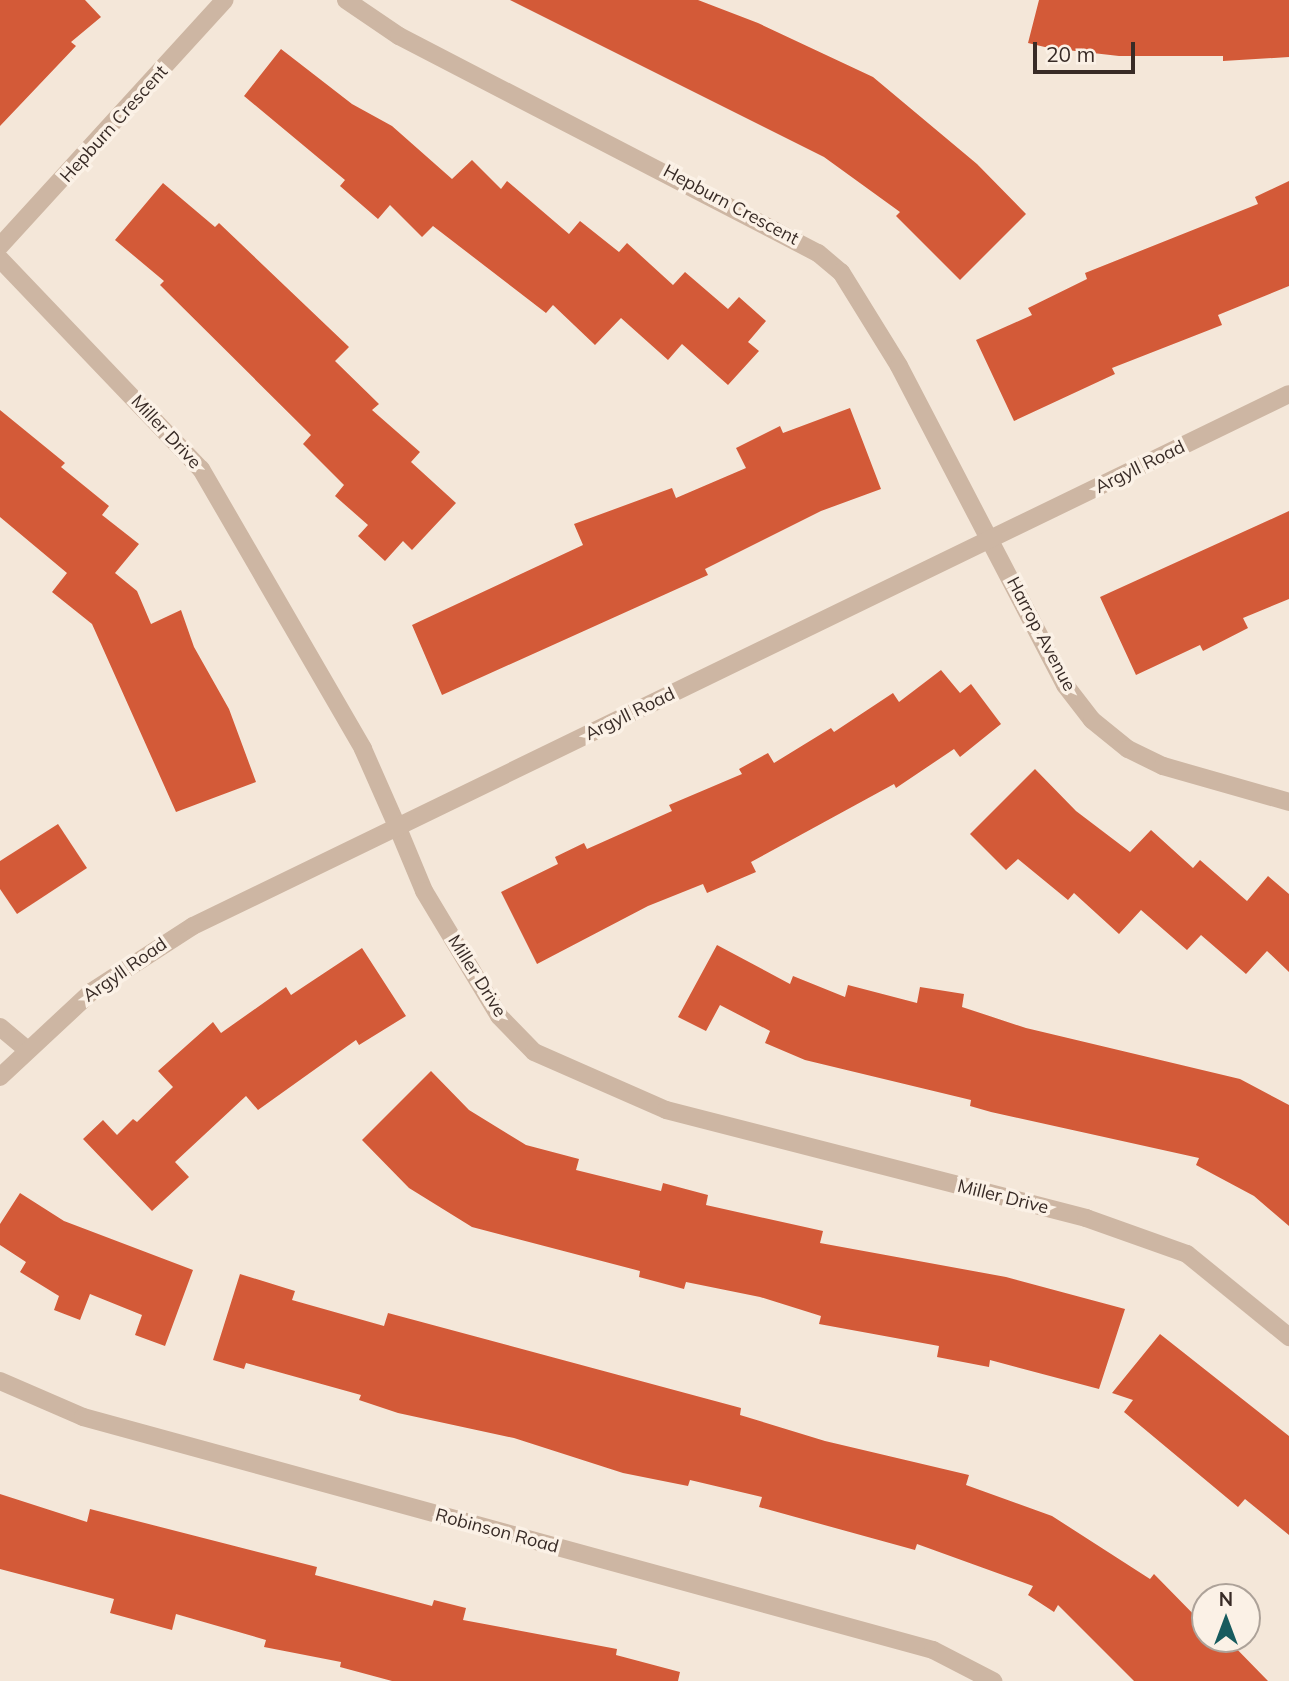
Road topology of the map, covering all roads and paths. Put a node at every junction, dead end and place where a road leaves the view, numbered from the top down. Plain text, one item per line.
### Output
1 (225, 0) edge
2 (346, 0) edge
3 (0, 246) edge
4 (0, 259) edge
5 (1289, 394) edge
6 (992, 540) junction
7 (1289, 802) edge
8 (397, 827) junction
9 (0, 1027) edge
10 (25, 1048) junction
11 (0, 1077) edge
12 (1289, 1336) edge
13 (0, 1381) edge
14 (993, 1681) edge

1 - 3 street, Hepburn Crescent
2 - 6 street, Hepburn Crescent
4 - 8 street, Miller Drive
5 - 6 street, Argyll Road
6 - 7 street, Harrop Avenue
6 - 8 street, Argyll Road
8 - 10 street, Argyll Road
8 - 12 street, Miller Drive
9 - 10 street
10 - 11 street, Argyll Road
13 - 14 street, Robinson Road

